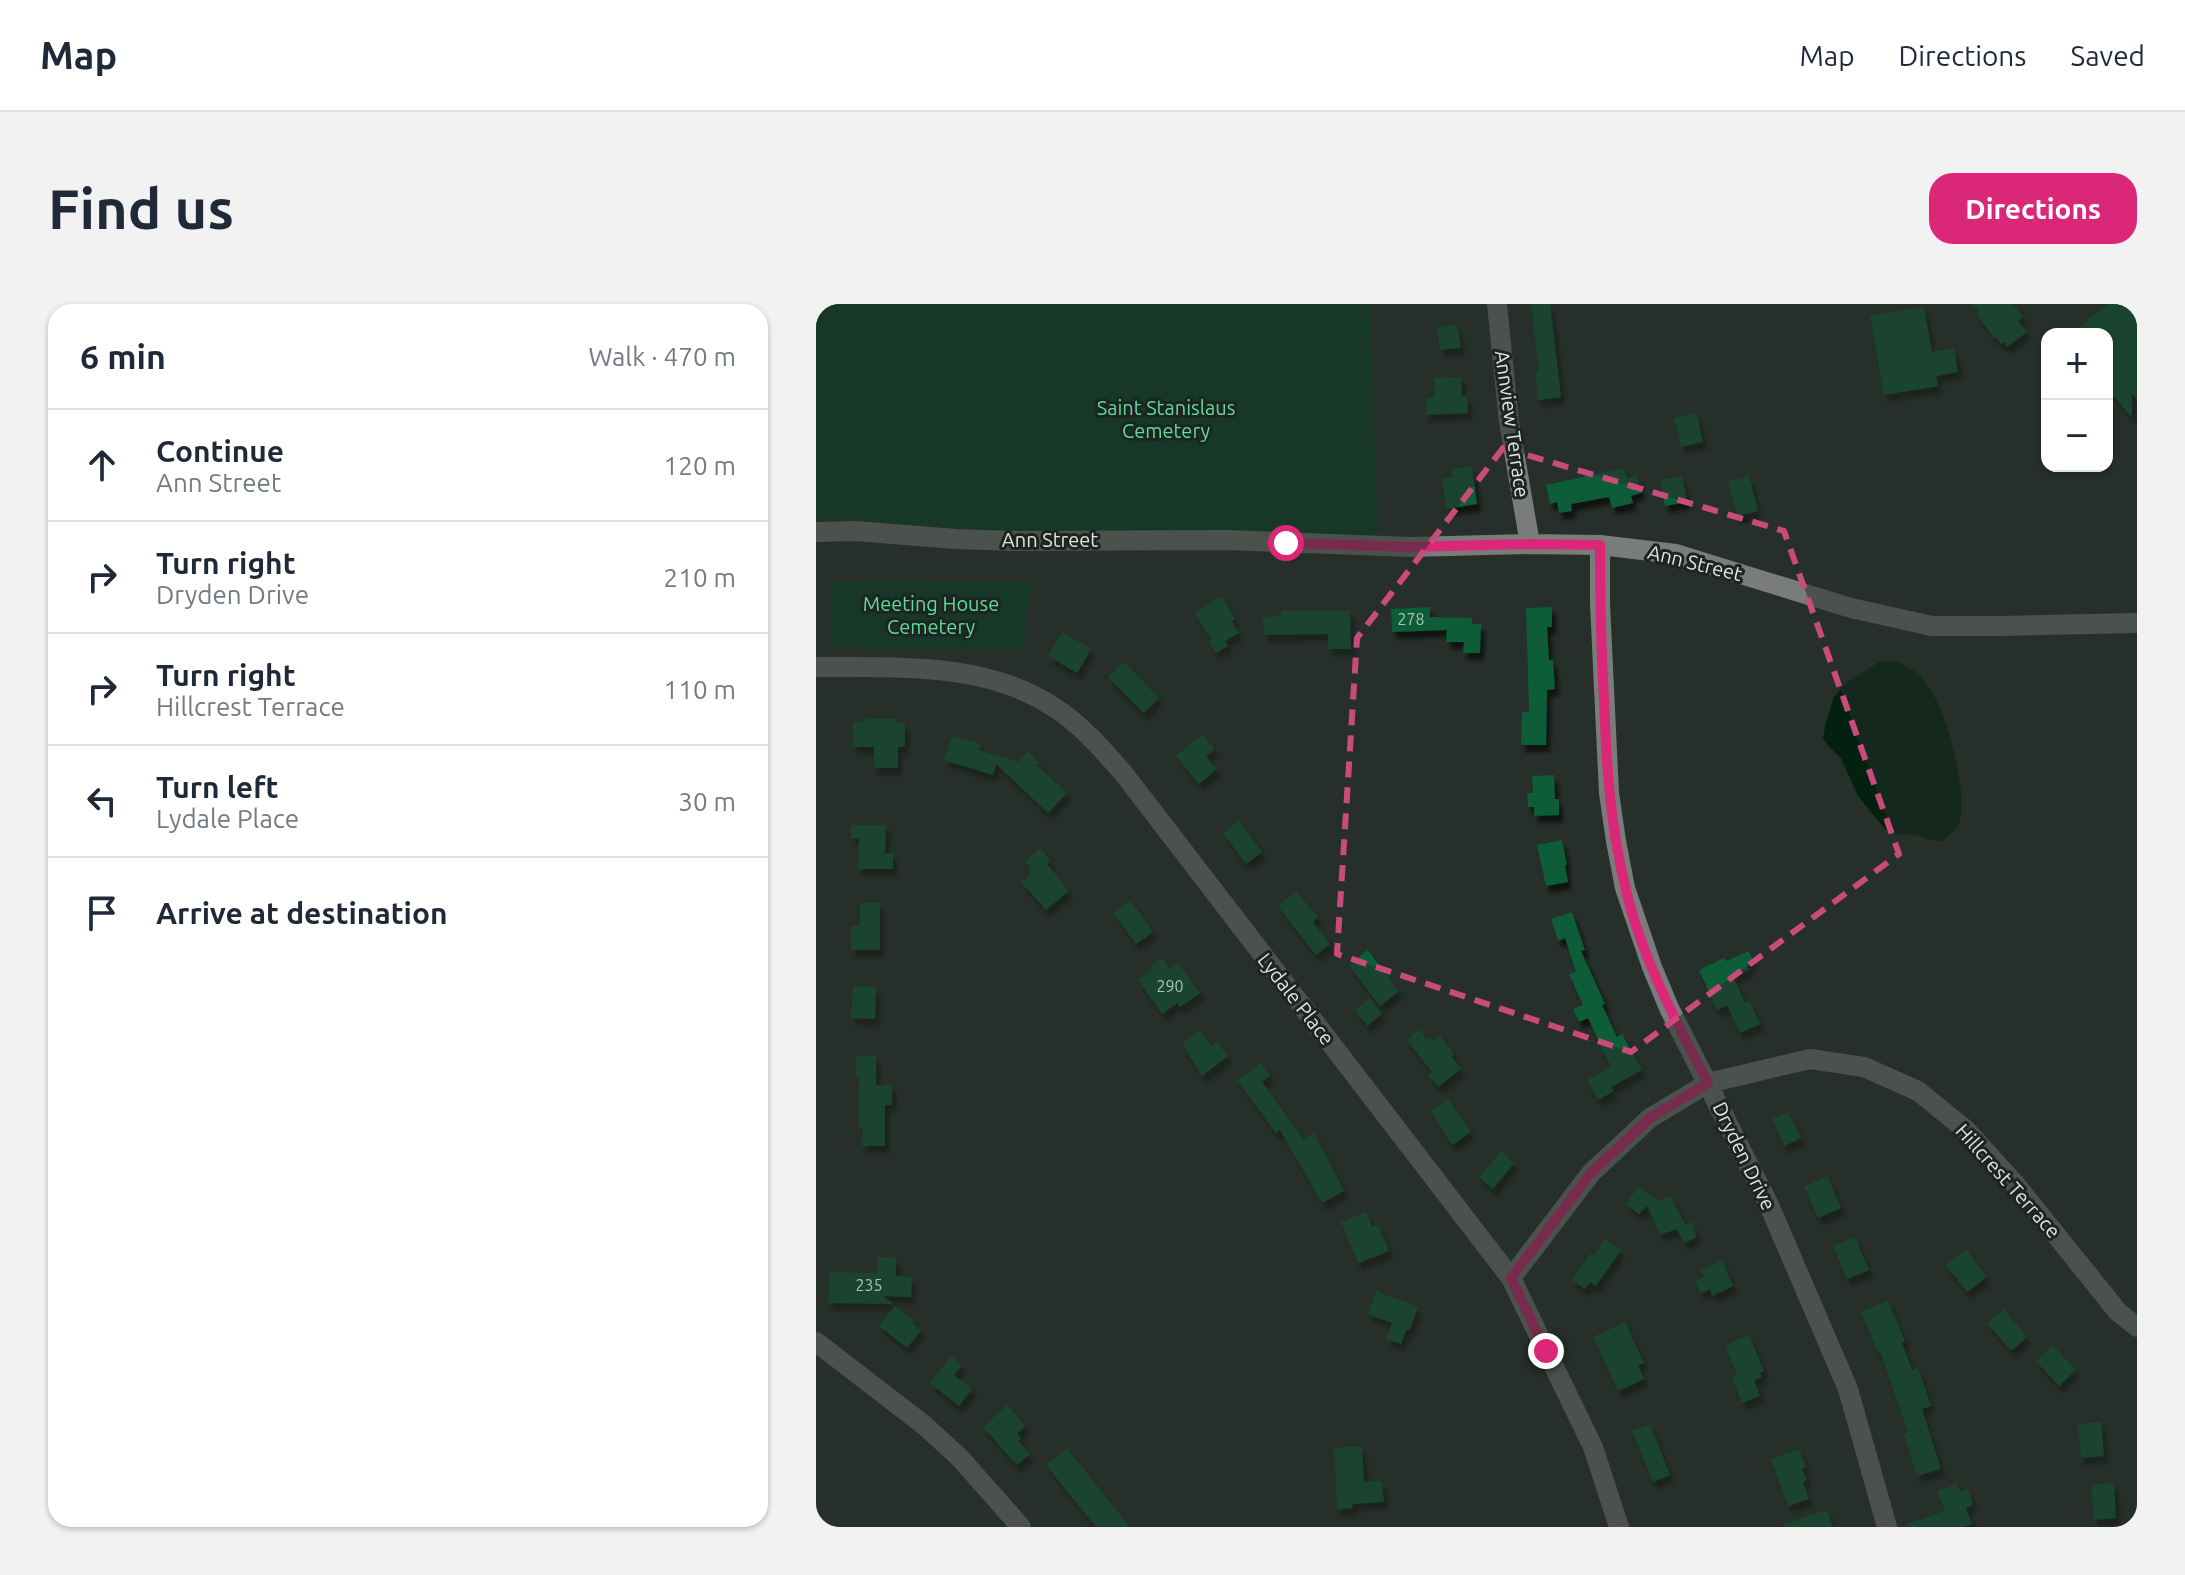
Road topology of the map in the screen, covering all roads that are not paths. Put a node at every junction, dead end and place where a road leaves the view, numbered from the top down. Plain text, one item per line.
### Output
1 (1497, 304) edge
2 (816, 532) edge
3 (1530, 544) junction
4 (1600, 545) junction
5 (2137, 623) edge
6 (816, 667) edge
7 (1708, 1083) junction
8 (1511, 1278) junction
9 (2137, 1327) edge
10 (816, 1342) edge
11 (1021, 1527) edge
12 (1619, 1527) edge
13 (1887, 1527) edge

1 - 3 street, Annview Terrace
2 - 3 street, Ann Street
3 - 4 street, Ann Street
4 - 5 street, Ann Street
4 - 7 street, Dryden Drive
6 - 8 street, Lydale Place
7 - 8 street, Hillcrest Terrace
7 - 9 street, Hillcrest Terrace
7 - 13 street, Dryden Drive
8 - 12 street, Lydale Place
10 - 11 street

